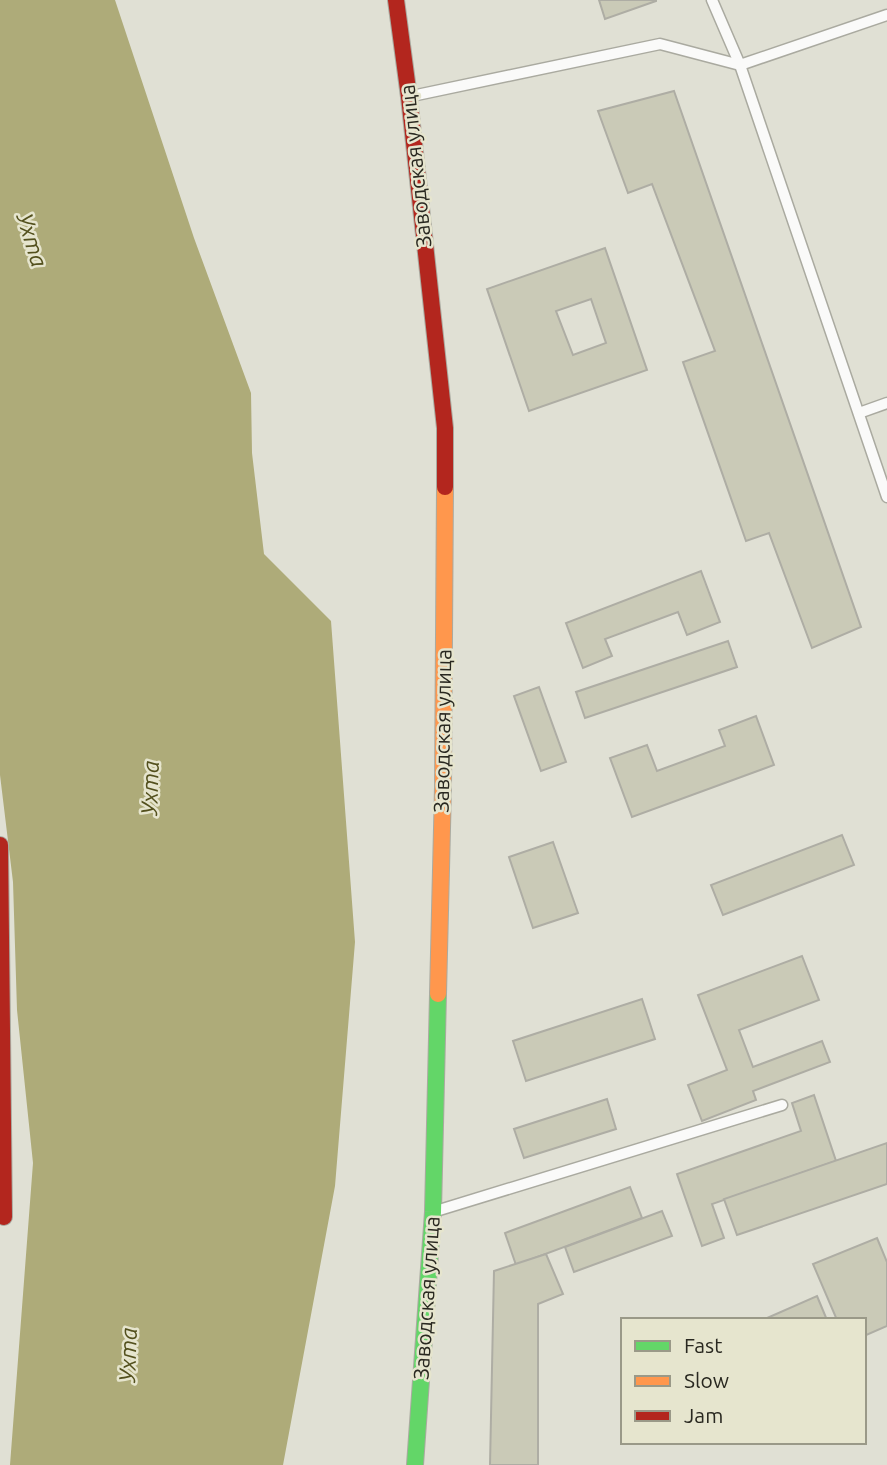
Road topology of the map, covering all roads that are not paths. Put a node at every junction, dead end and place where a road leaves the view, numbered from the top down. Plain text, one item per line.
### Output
1 (396, 0) edge
2 (712, 0) edge
3 (887, 15) edge
4 (740, 65) junction
5 (409, 97) junction
6 (887, 403) edge
7 (859, 413) junction
8 (887, 497) edge
9 (0, 845) edge
10 (782, 1105) dead end
11 (433, 1212) junction
12 (3, 1222) dead end
13 (415, 1465) edge

1 - 5 street, Заводская улица
2 - 4 lane
3 - 4 lane
4 - 5 lane
4 - 7 lane
5 - 11 street, Заводская улица
6 - 7 lane
7 - 8 lane
9 - 12 street
10 - 11 lane
11 - 13 street, Заводская улица

